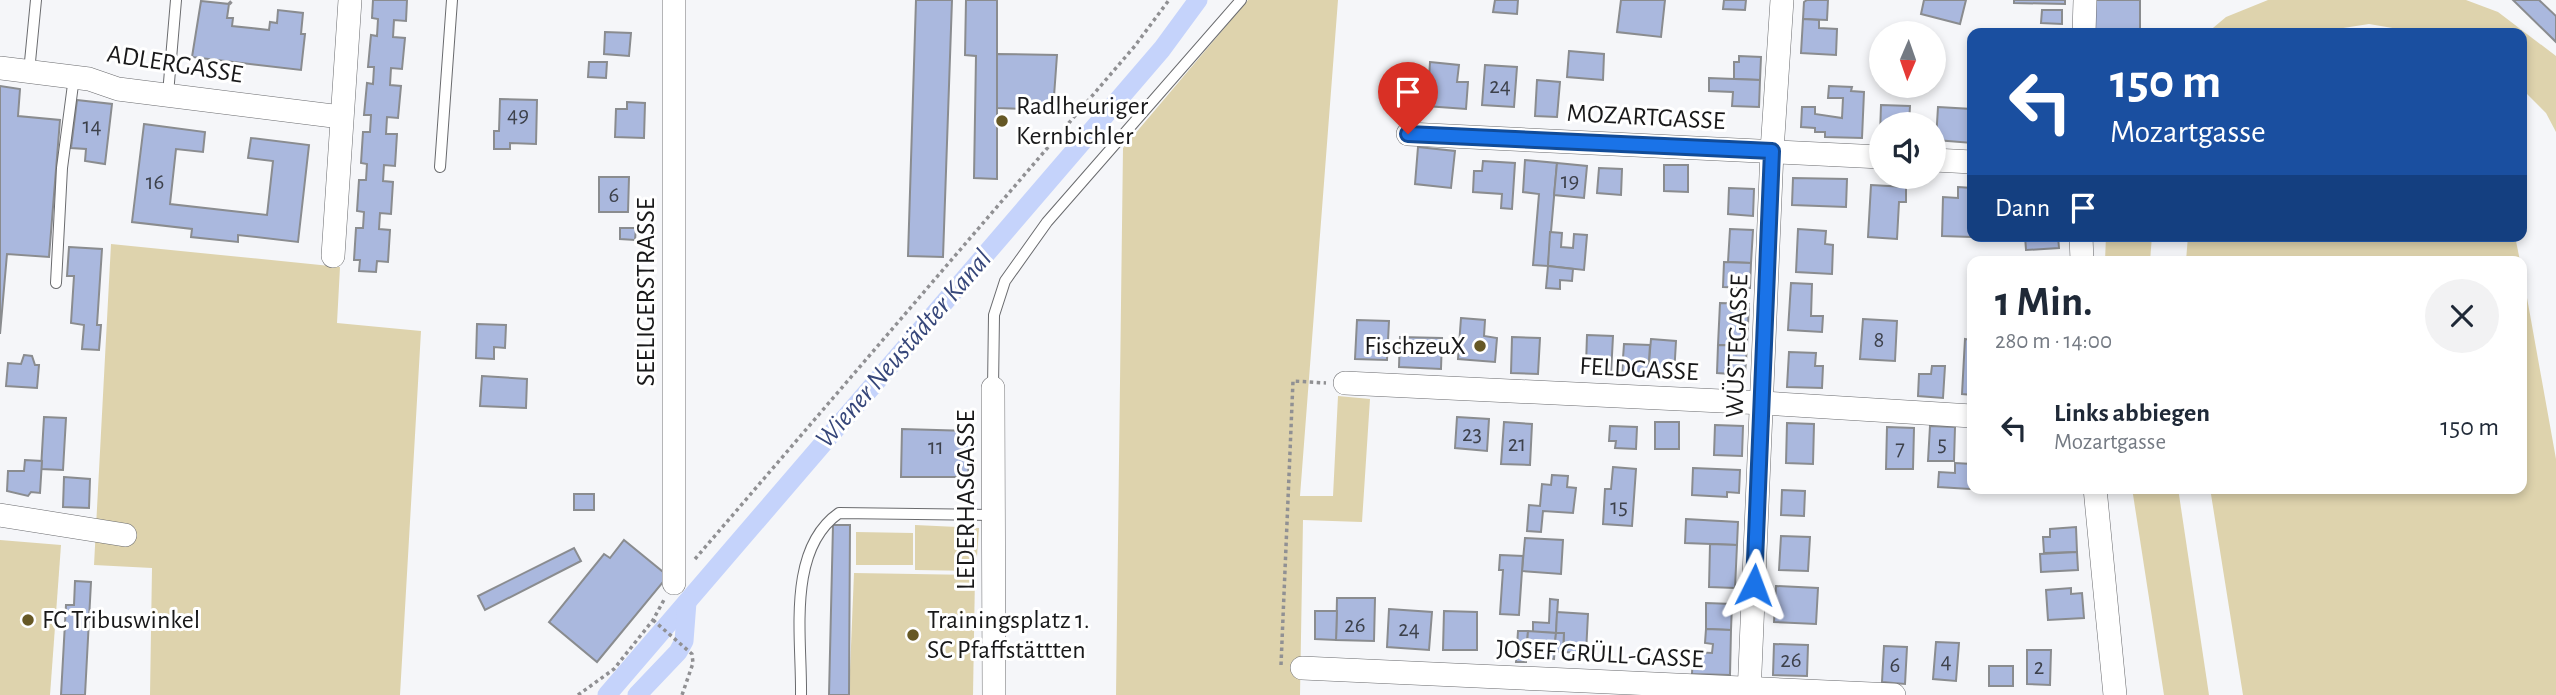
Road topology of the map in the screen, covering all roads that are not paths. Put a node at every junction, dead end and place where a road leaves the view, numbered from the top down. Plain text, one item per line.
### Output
1 (36, 0) edge
2 (176, 0) edge
3 (351, 0) edge
4 (452, 0) edge
5 (674, 0) edge
6 (1241, 0) edge
7 (1782, 0) edge
8 (2085, 0) edge
9 (2084, 28) edge
10 (0, 68) edge
11 (29, 72) junction
12 (74, 77) junction
13 (168, 94) junction
14 (341, 117) junction
15 (1408, 134) dead end
16 (1772, 151) junction
17 (1869, 156) edge
18 (1946, 161) edge
19 (1967, 162) edge
20 (440, 167) dead end
21 (333, 256) dead end
22 (56, 283) dead end
23 (1345, 383) road end
24 (993, 388) joint
25 (1763, 403) junction
26 (1967, 416) edge
27 (2096, 494) edge
28 (0, 515) edge
29 (994, 515) junction
30 (125, 534) dead end
31 (674, 583) road end
32 (1303, 668) road end
33 (1749, 692) edge
34 (801, 695) edge
35 (994, 695) edge
36 (1894, 695) edge
37 (2115, 695) edge

1 - 11 lane
2 - 13 lane
3 - 14 street
4 - 20 lane
5 - 31 street, SEELIGERSTRASSE
6 - 24 lane
7 - 16 street, WÜSTEGASSE
8 - 9 street
10 - 11 street, ADLERGASSE
11 - 12 street, ADLERGASSE
12 - 13 street, ADLERGASSE
12 - 22 lane
13 - 14 street, ADLERGASSE
14 - 21 street
15 - 16 street, MOZARTGASSE
16 - 17 street, MOZARTGASSE
16 - 25 street, WÜSTEGASSE
18 - 19 street
23 - 25 street, FELDGASSE
24 - 29 street, LEDERHASGASSE
25 - 26 street, FELDGASSE
25 - 33 street, WÜSTEGASSE
27 - 37 street
28 - 30 street
29 - 34 lane
29 - 35 street, LEDERHASGASSE
32 - 33 street, JOSEF GRÜLL-GASSE
33 - 36 street, JOSEF GRÜLL-GASSE

